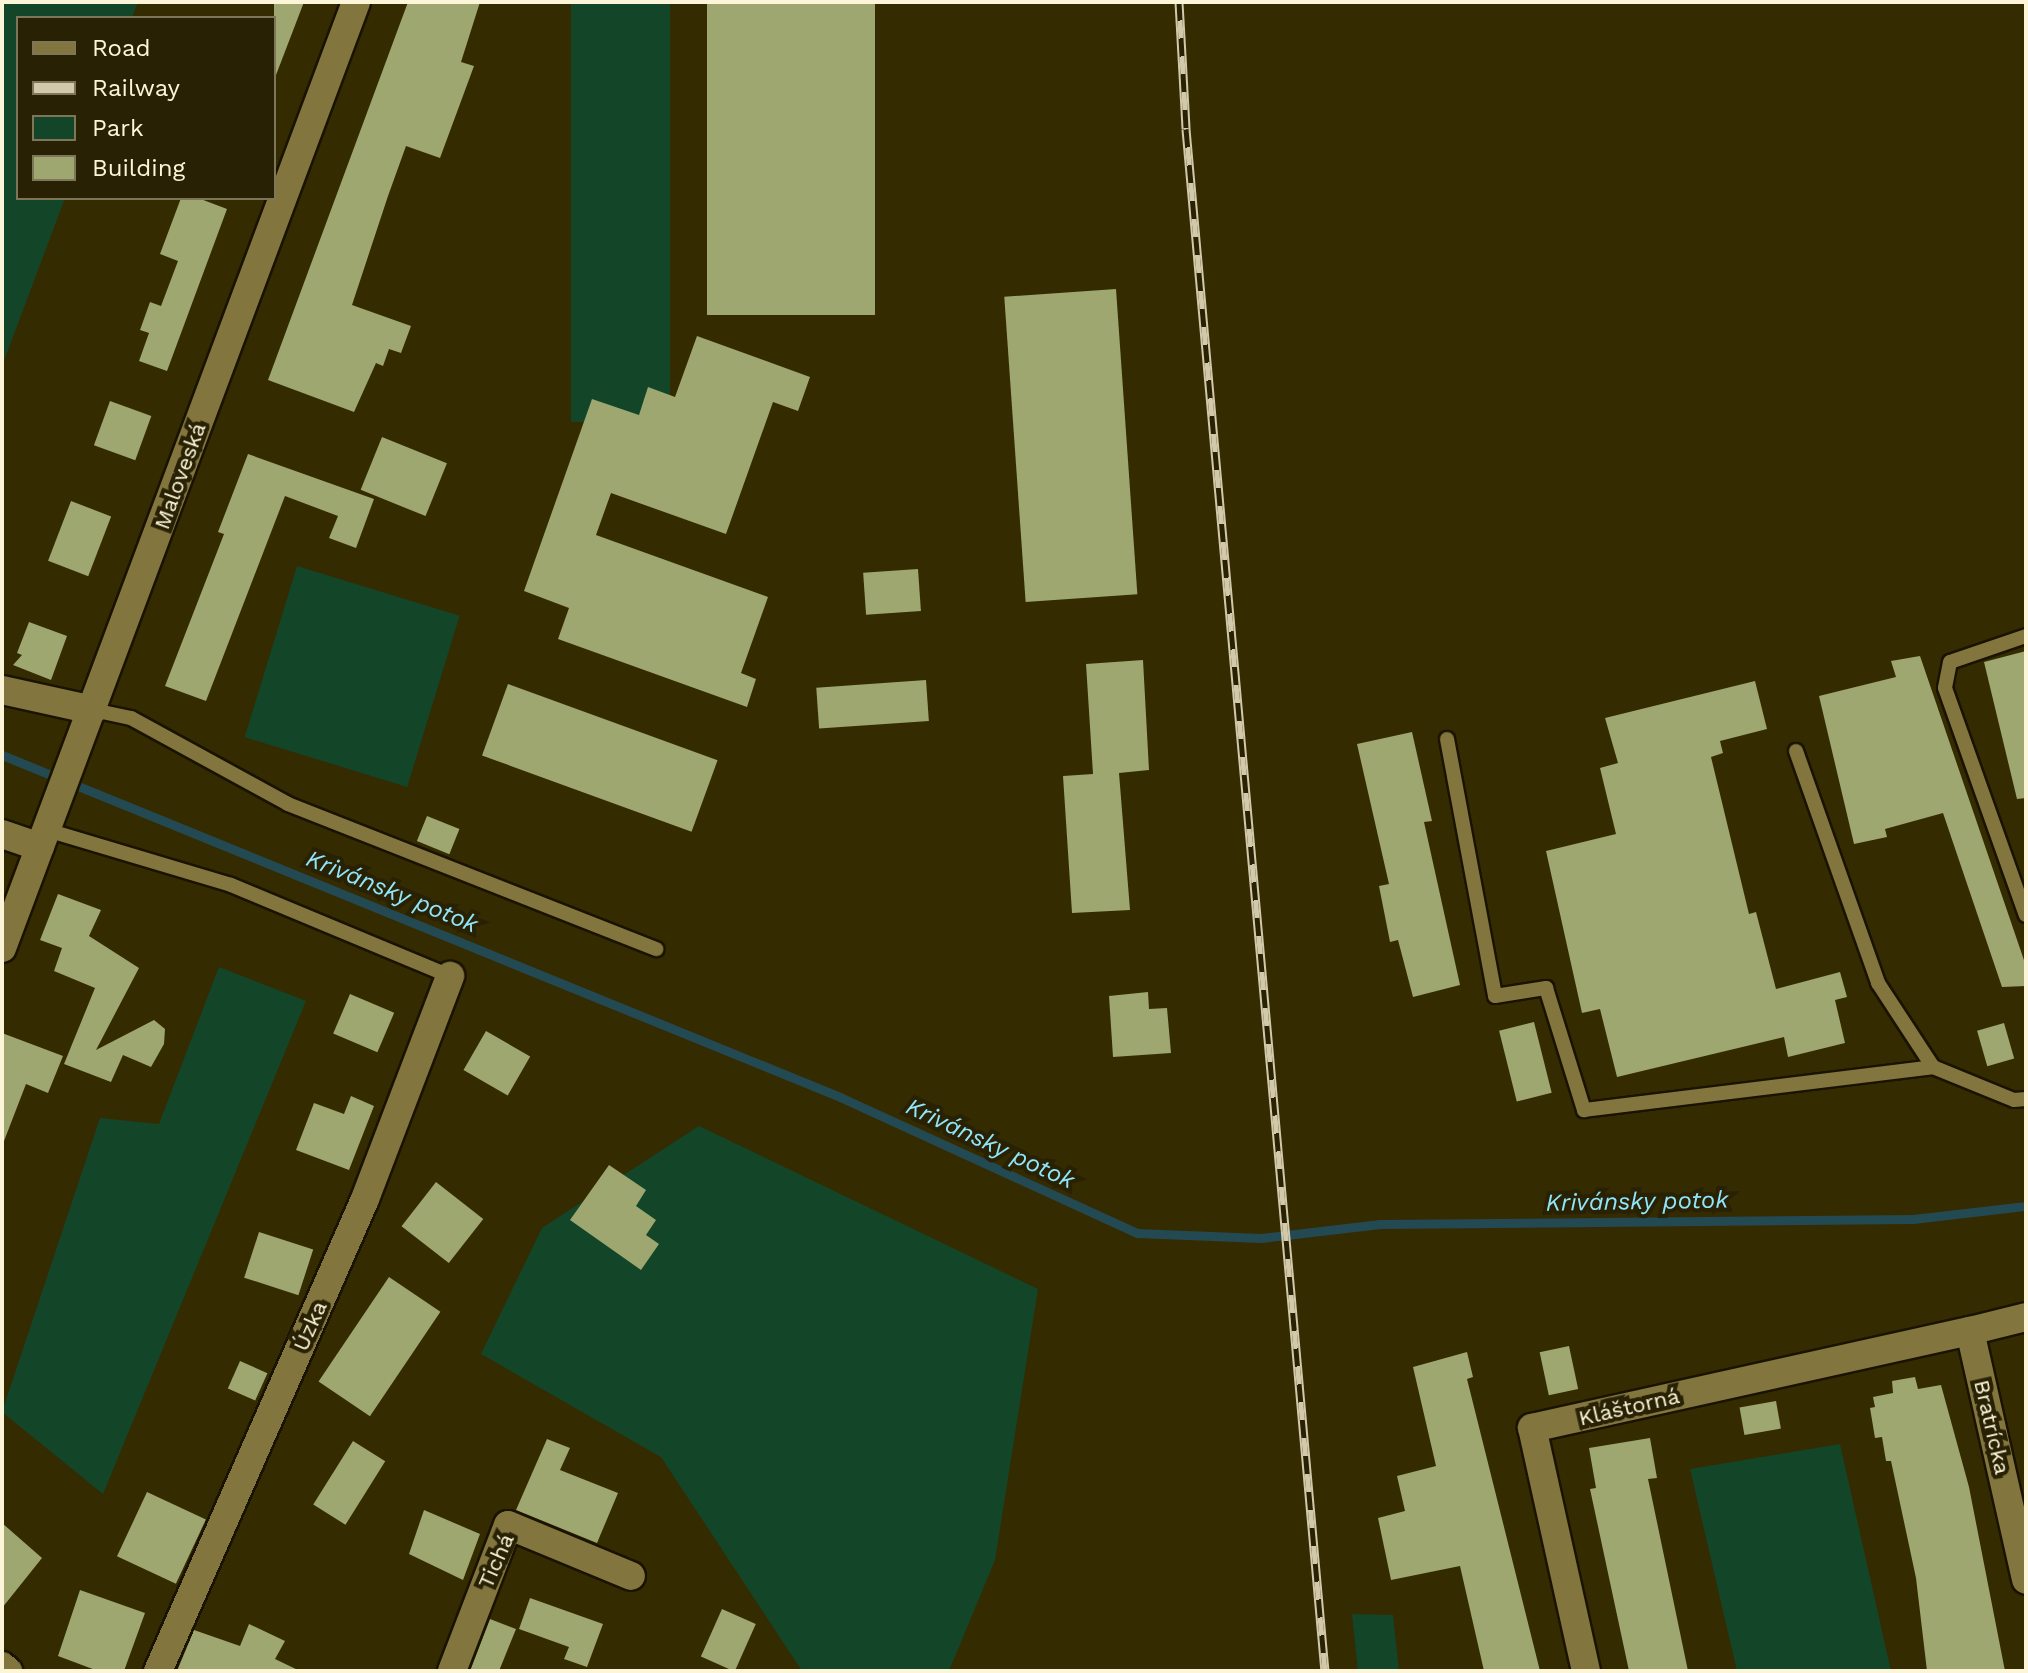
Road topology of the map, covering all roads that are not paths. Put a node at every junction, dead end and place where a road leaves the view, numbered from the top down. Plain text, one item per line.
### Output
1 (356, 2) edge
2 (2026, 636) edge
3 (2, 690) edge
4 (91, 716) junction
5 (1447, 739) dead end
6 (1796, 751) dead end
7 (47, 830) junction
8 (2, 834) edge
9 (2026, 915) edge
10 (2, 948) edge
11 (657, 949) dead end
12 (450, 976) joint
13 (1933, 1067) junction
14 (2026, 1099) edge
15 (2026, 1317) edge
16 (1970, 1331) junction
17 (631, 1576) dead end
18 (2026, 1580) edge
19 (2, 1666) edge
20 (8, 1671) edge
21 (158, 1671) edge
22 (452, 1671) edge
23 (1586, 1671) edge

1 - 4 street, Maloveská
2 - 9 lane
3 - 4 street
4 - 7 street, Maloveská
4 - 11 lane
5 - 13 lane
6 - 13 lane
7 - 8 street
7 - 10 street, Maloveská
7 - 12 lane
12 - 21 street, Úzka
13 - 14 lane
15 - 16 street
16 - 18 street, Bratrícka
16 - 23 street, Kláštorná
17 - 22 street, Tichá
19 - 20 street

